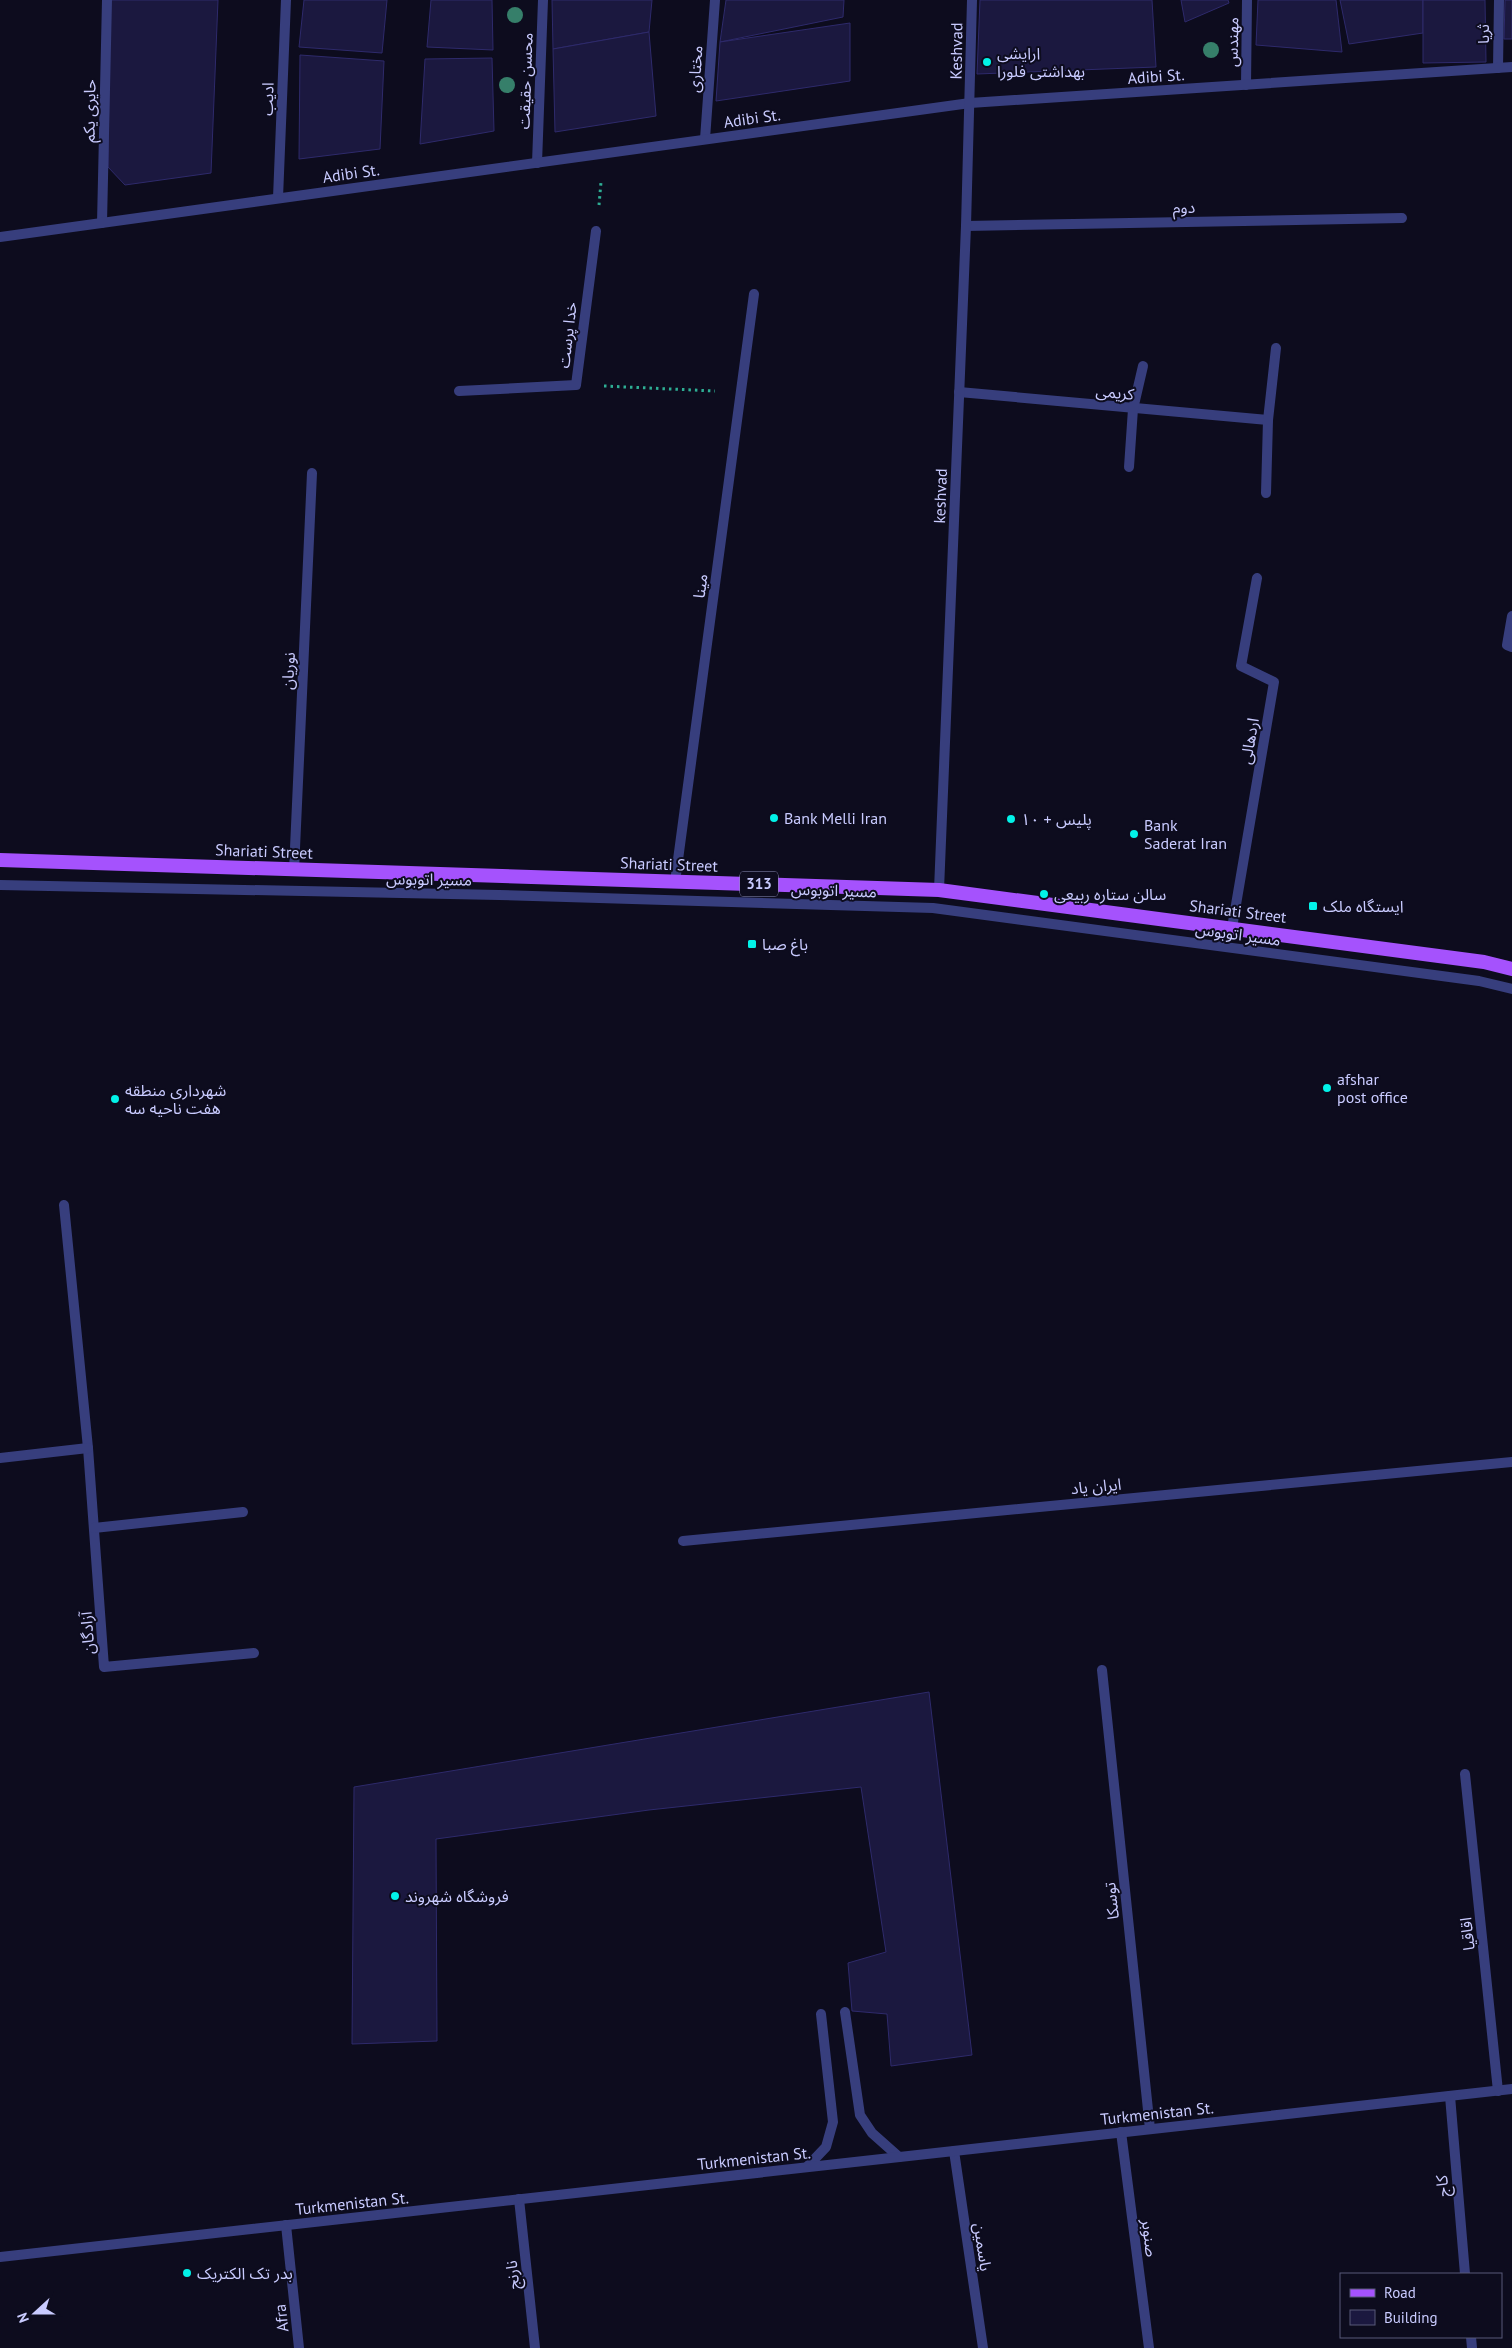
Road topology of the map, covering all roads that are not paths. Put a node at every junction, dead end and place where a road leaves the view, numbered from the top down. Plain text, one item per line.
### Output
1 (107, 0) edge
2 (286, 0) edge
3 (543, 0) edge
4 (715, 0) edge
5 (972, 0) edge
6 (1247, 0) edge
7 (1499, 0) edge
8 (1512, 67) edge
9 (1498, 68) junction
10 (1246, 85) junction
11 (970, 103) junction
12 (705, 139) junction
13 (537, 163) junction
14 (278, 198) junction
15 (1402, 218) dead end
16 (102, 223) junction
17 (966, 226) junction
18 (596, 231) road end
19 (0, 237) edge
20 (754, 294) dead end
21 (1276, 348) dead end
22 (1143, 366) dead end
23 (459, 391) dead end
24 (959, 392) junction
25 (1133, 409) junction
26 (1268, 420) junction
27 (1129, 467) dead end
28 (312, 473) dead end
29 (1266, 493) dead end
30 (1257, 578) dead end
31 (1512, 616) edge
32 (1512, 647) edge
33 (0, 860) edge
34 (294, 870) junction
35 (675, 882) junction
36 (0, 885) edge
37 (939, 890) junction
38 (1232, 928) junction
39 (1512, 969) edge
40 (1512, 989) edge
41 (64, 1205) dead end
42 (88, 1448) junction
43 (0, 1458) edge
44 (1512, 1462) edge
45 (243, 1512) dead end
46 (94, 1528) junction
47 (683, 1541) dead end
48 (254, 1653) dead end
49 (1102, 1670) dead end
50 (1465, 1774) dead end
51 (845, 2012) dead end
52 (821, 2014) dead end
53 (1512, 2089) edge
54 (1498, 2091) junction
55 (1450, 2096) junction
56 (1150, 2129) junction
57 (1121, 2132) junction
58 (954, 2151) junction
59 (899, 2157) junction
60 (807, 2168) junction
61 (519, 2199) junction
62 (286, 2225) junction
63 (0, 2256) edge
64 (1465, 2273) edge
65 (299, 2348) edge
66 (536, 2348) edge
67 (983, 2348) edge
68 (1149, 2348) edge

1 - 16 street, حایری یکم
2 - 14 street, ادیب
3 - 13 street, محسن حقیقت
4 - 12 street, مختاری
5 - 11 street, Keshvad
6 - 10 street, مهندس
7 - 9 street, ثریا
8 - 9 street, Adibi St.
9 - 10 street, Adibi St.
10 - 11 street, Adibi St.
11 - 12 street, Adibi St.
11 - 17 street, keshvad
12 - 13 street, Adibi St.
13 - 14 street, Adibi St.
14 - 16 street, Adibi St.
15 - 17 street, دوم
16 - 19 street, Adibi St.
17 - 24 street, keshvad
18 - 23 street, خدا پرست
20 - 35 street, مینا
21 - 26 street
22 - 25 street
24 - 25 street, کریمی
24 - 37 street, keshvad
25 - 26 street, کریمی
25 - 27 street
26 - 29 street
28 - 34 street, نوریان
30 - 38 street, اردهالی
31 - 32 street
33 - 34 main road, Shariati Street / 313
34 - 35 main road, Shariati Street / 313
35 - 37 main road, Shariati Street / 313
36 - 40 street, مسیر اتوبوس
37 - 38 main road, Shariati Street / 313
38 - 39 main road, Shariati Street / 313
41 - 42 street, آزادگان
42 - 43 street
42 - 46 street, آزادگان
44 - 47 street, ایران یاد
45 - 46 street
46 - 48 street, آزادگان
49 - 56 street, توسکا
50 - 54 street, اقاقیا
51 - 59 street
52 - 60 street
53 - 54 street, Turkmenistan St.
54 - 55 street, Turkmenistan St.
55 - 56 street, Turkmenistan St.
55 - 64 street, کاج
56 - 57 street, Turkmenistan St.
57 - 58 street, Turkmenistan St.
57 - 68 street, صنوبر
58 - 59 street, Turkmenistan St.
58 - 67 street, یاسمین
59 - 60 street, Turkmenistan St.
60 - 61 street, Turkmenistan St.
61 - 62 street, Turkmenistan St.
61 - 66 street, نارنج
62 - 63 street, Turkmenistan St.
62 - 65 street, Afra

